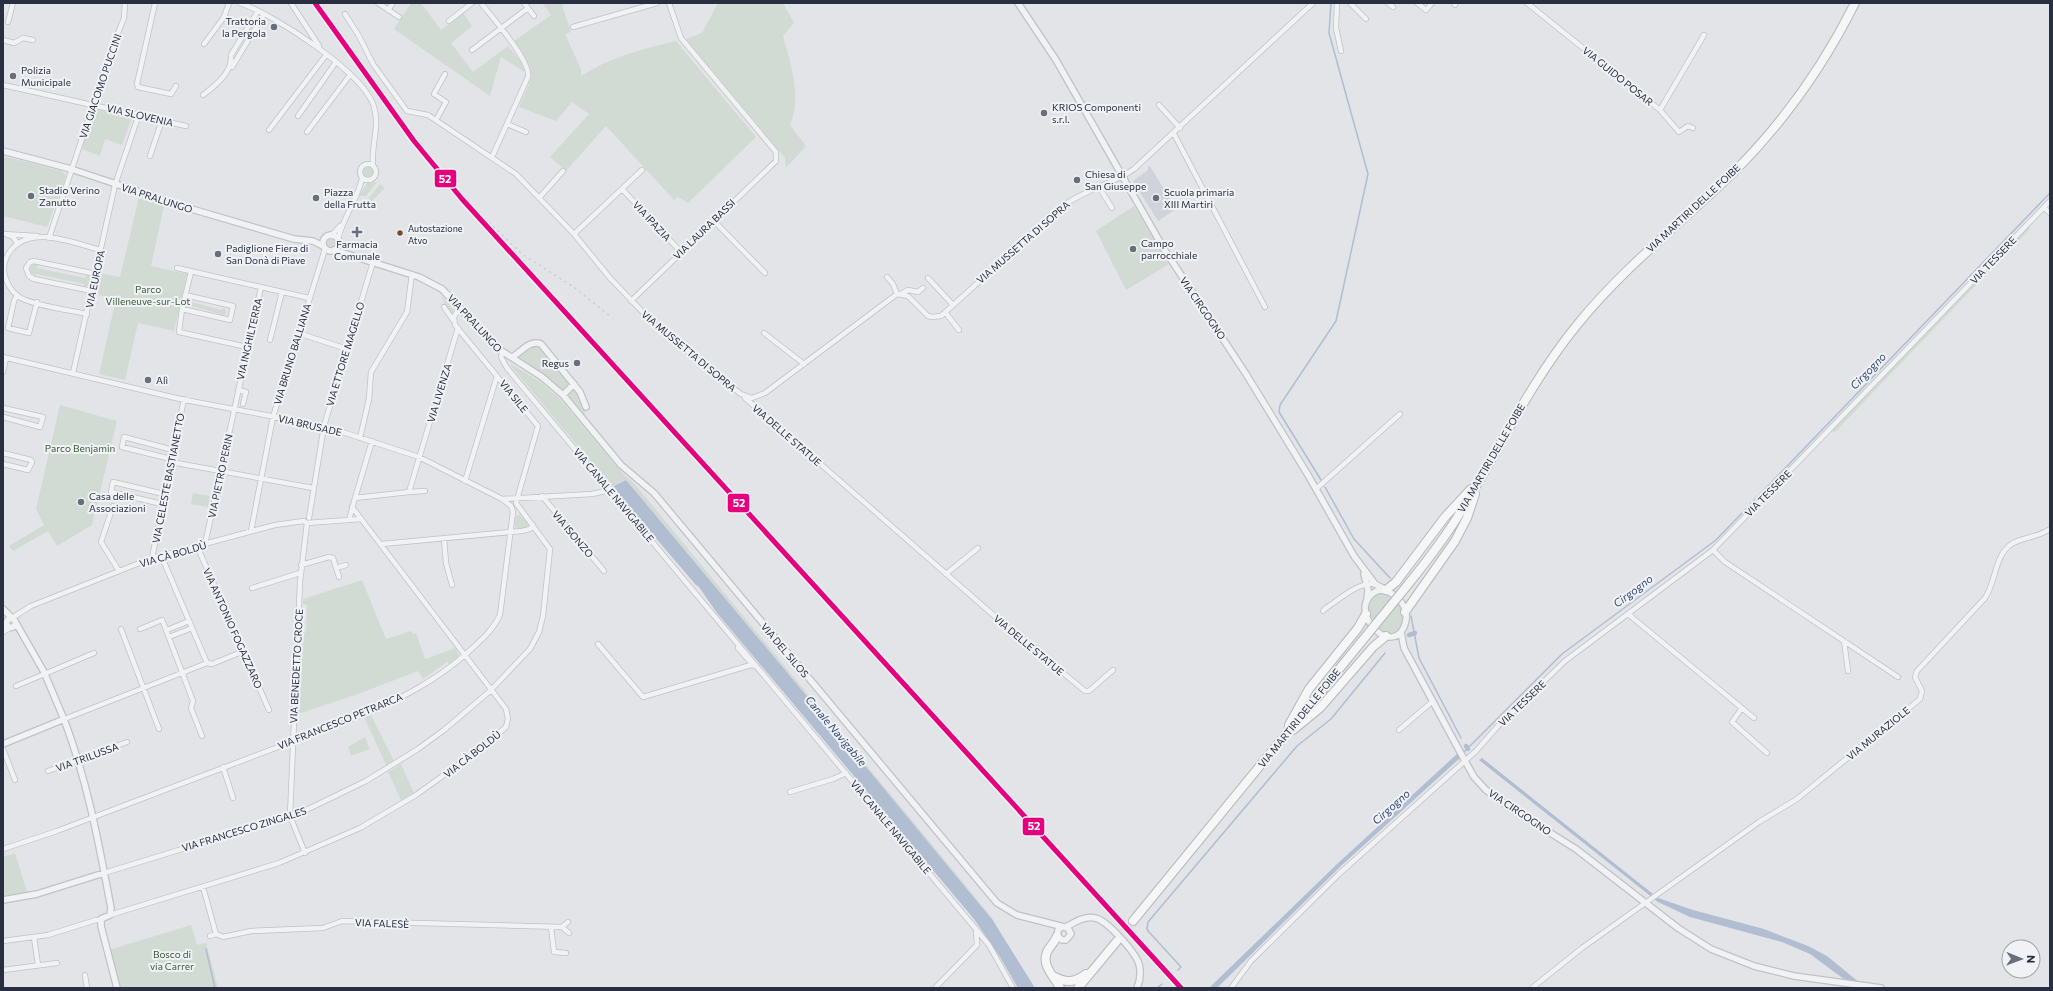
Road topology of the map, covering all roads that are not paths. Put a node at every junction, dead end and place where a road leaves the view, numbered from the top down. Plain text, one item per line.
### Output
1 (13, 3) edge
2 (125, 3) edge
3 (155, 3) edge
4 (229, 3) edge
5 (240, 3) edge
6 (290, 3) edge
7 (378, 3) edge
8 (392, 3) edge
9 (472, 3) edge
10 (481, 3) edge
11 (524, 3) edge
12 (657, 3) edge
13 (669, 3) edge
14 (1018, 3) edge
15 (1313, 3) edge
16 (1336, 3) edge
17 (1350, 3) edge
18 (1388, 3) edge
19 (1417, 3) edge
20 (1432, 3) edge
21 (1528, 3) edge
22 (1855, 3) edge
23 (1393, 7) dead end
24 (528, 8) junction
25 (388, 10) junction
26 (258, 11) junction
27 (264, 14) junction
28 (345, 14) dead end
29 (534, 16) dead end
30 (399, 18) dead end
31 (1366, 19) dead end
32 (449, 21) dead end
33 (8, 22) dead end
34 (573, 27) dead end
35 (500, 28) junction
36 (1704, 35) dead end
37 (3, 40) edge
38 (33, 40) dead end
39 (204, 44) dead end
40 (320, 48) junction
41 (472, 50) dead end
42 (1342, 51) dead end
43 (326, 55) junction
44 (336, 62) junction
45 (228, 74) dead end
46 (350, 74) junction
47 (445, 74) dead end
48 (3, 86) edge
49 (176, 86) dead end
50 (203, 95) dead end
51 (93, 104) junction
52 (1159, 105) dead end
53 (1660, 110) junction
54 (139, 114) junction
55 (298, 116) dead end
56 (162, 120) junction
57 (436, 120) junction
58 (507, 124) junction
59 (186, 126) dead end
60 (1180, 128) junction
61 (1693, 128) dead end
62 (269, 130) dead end
63 (307, 132) dead end
64 (526, 132) dead end
65 (1174, 134) junction
66 (3, 151) edge
67 (372, 153) junction
68 (150, 156) dead end
69 (492, 157) junction
70 (365, 164) junction
71 (373, 165) junction
72 (71, 169) junction
73 (642, 170) dead end
74 (563, 172) dead end
75 (362, 178) junction
76 (1122, 178) junction
77 (368, 180) junction
78 (115, 185) junction
79 (1098, 187) junction
80 (622, 189) junction
81 (359, 191) junction
82 (539, 198) junction
83 (2050, 201) edge
84 (1112, 208) dead end
85 (2044, 208) junction
86 (2050, 213) edge
87 (713, 220) junction
88 (340, 226) junction
89 (4, 234) edge
90 (574, 234) junction
91 (38, 236) junction
92 (328, 237) junction
93 (49, 238) junction
94 (313, 241) junction
95 (338, 241) junction
96 (18, 244) junction
97 (324, 247) junction
98 (101, 250) junction
99 (334, 250) junction
100 (681, 252) junction
101 (349, 254) junction
102 (373, 262) junction
103 (177, 268) dead end
104 (191, 272) junction
105 (765, 273) dead end
106 (96, 274) junction
107 (412, 274) junction
108 (887, 276) dead end
109 (928, 278) dead end
110 (261, 288) junction
111 (923, 288) dead end
112 (92, 291) junction
113 (282, 292) junction
114 (899, 294) junction
115 (18, 295) junction
116 (185, 295) junction
117 (309, 298) junction
118 (631, 301) junction
119 (36, 302) junction
120 (953, 305) junction
121 (444, 307) dead end
122 (460, 307) junction
123 (1265, 307) dead end
124 (182, 309) junction
125 (945, 312) junction
126 (87, 314) junction
127 (453, 320) junction
128 (458, 328) junction
129 (959, 330) dead end
130 (298, 333) junction
131 (764, 333) dead end
132 (270, 340) dead end
133 (247, 347) junction
134 (347, 348) junction
135 (502, 352) junction
136 (5, 357) edge
137 (513, 357) junction
138 (804, 364) junction
139 (3, 372) edge
140 (73, 373) junction
141 (498, 376) junction
142 (574, 384) junction
143 (238, 390) junction
144 (741, 394) junction
145 (562, 395) junction
146 (184, 400) junction
147 (243, 404) dead end
148 (586, 407) dead end
149 (3, 408) edge
150 (234, 409) junction
151 (1400, 414) dead end
152 (3, 417) edge
153 (273, 417) junction
154 (324, 426) junction
155 (360, 438) junction
156 (372, 441) junction
157 (173, 450) junction
158 (3, 453) edge
159 (419, 457) junction
160 (171, 461) junction
161 (3, 464) edge
162 (220, 472) junction
163 (261, 479) junction
164 (1479, 479) junction
165 (465, 481) junction
166 (312, 488) junction
167 (609, 488) junction
168 (1316, 489) junction
169 (425, 491) dead end
170 (409, 492) junction
171 (164, 494) junction
172 (542, 496) junction
173 (355, 498) junction
174 (518, 498) junction
175 (502, 499) junction
176 (162, 504) junction
177 (113, 506) dead end
178 (352, 507) junction
179 (513, 514) junction
180 (523, 514) junction
181 (361, 519) junction
182 (349, 520) junction
183 (308, 521) junction
184 (533, 526) junction
185 (2050, 529) edge
186 (251, 531) junction
187 (510, 532) junction
188 (444, 538) junction
189 (205, 544) junction
190 (382, 544) junction
191 (197, 546) junction
192 (978, 548) dead end
193 (1713, 550) junction
194 (161, 555) junction
195 (152, 558) junction
196 (301, 565) junction
197 (346, 565) dead end
198 (336, 568) junction
199 (1363, 570) junction
200 (119, 571) junction
201 (604, 571) dead end
202 (300, 573) junction
203 (946, 574) junction
204 (339, 577) dead end
205 (452, 584) dead end
206 (1367, 584) junction
207 (1375, 584) junction
208 (252, 588) dead end
209 (1386, 590) junction
210 (1366, 600) junction
211 (3, 610) edge
212 (1324, 611) dead end
213 (1405, 612) junction
214 (1366, 614) junction
215 (1628, 614) junction
216 (189, 621) junction
217 (12, 622) junction
218 (192, 628) junction
219 (121, 629) dead end
220 (140, 629) dead end
221 (167, 630) junction
222 (3, 632) edge
223 (1401, 632) junction
224 (732, 636) junction
225 (1388, 636) junction
226 (169, 637) junction
227 (1844, 641) junction
228 (598, 644) dead end
229 (1404, 648) junction
230 (244, 651) junction
231 (94, 653) dead end
232 (465, 655) junction
233 (207, 663) junction
234 (751, 665) junction
235 (1113, 670) dead end
236 (1848, 671) dead end
237 (762, 672) junction
238 (44, 673) junction
239 (182, 673) junction
240 (1898, 677) dead end
241 (16, 686) dead end
242 (143, 688) junction
243 (491, 689) junction
244 (1433, 701) junction
245 (1742, 708) junction
246 (269, 710) dead end
247 (1754, 718) dead end
248 (64, 719) junction
249 (159, 728) dead end
250 (1399, 730) dead end
251 (202, 736) dead end
252 (1284, 737) junction
253 (292, 741) junction
254 (127, 742) dead end
255 (3, 744) edge
256 (3, 749) edge
257 (1767, 753) dead end
258 (79, 760) junction
259 (1465, 761) junction
260 (223, 767) junction
261 (48, 771) dead end
262 (846, 773) junction
263 (15, 780) dead end
264 (790, 792) dead end
265 (233, 798) dead end
266 (290, 816) junction
267 (94, 817) junction
268 (3, 849) edge
269 (306, 853) junction
270 (104, 873) junction
271 (203, 887) junction
272 (3, 900) edge
273 (1648, 902) junction
274 (110, 915) junction
275 (101, 920) junction
276 (1079, 920) junction
277 (1133, 921) tunnel mouth
278 (568, 922) dead end
279 (1050, 924) junction
280 (551, 927) junction
281 (562, 927) junction
282 (1064, 927) junction
283 (976, 928) junction
284 (569, 933) dead end
285 (216, 934) junction
286 (1071, 934) junction
287 (210, 936) dead end
288 (34, 937) junction
289 (1060, 937) junction
290 (3, 941) edge
291 (1117, 941) tunnel mouth
292 (977, 945) junction
293 (988, 945) junction
294 (566, 954) dead end
295 (57, 963) dead end
296 (1098, 964) junction
297 (38, 966) junction
298 (3, 970) edge
299 (1051, 974) junction
300 (85, 975) dead end
301 (1850, 986) edge
302 (87, 988) edge
303 (117, 988) edge
304 (936, 988) edge
305 (1013, 988) edge
306 (1060, 988) edge
307 (1078, 988) edge
308 (1086, 988) edge
309 (1137, 988) edge
310 (1231, 988) edge
311 (1532, 988) edge
312 (1881, 988) edge

1 - 33 street
2 - 51 street, VIA GIACOMO PUCCINI
3 - 49 street
4 - 39 street
5 - 26 street
6 - 40 street
7 - 25 street
8 - 25 street
9 - 32 street
10 - 35 street
11 - 24 street
12 - 34 street
13 - 87 street, VIA LAURA BASSI
14 - 76 street, VIA CIRGOGNO
15 - 60 street, VIA MUSSETTA DI SOPRA
16 - 42 street
17 - 31 street
18 - 23 street
19 - 20 street
21 - 53 street, VIA GUIDO POSAR
22 - 164 highway, VIA MARTIRI DELLE FOIBE
24 - 29 street
24 - 35 street
25 - 30 street
26 - 27 street
26 - 50 street
27 - 40 street
27 - 45 street
28 - 57 street, VIA MUSSETTA DI SOPRA
35 - 41 street
35 - 58 street
36 - 53 street, VIA GUIDO POSAR
37 - 38 street
40 - 43 street
43 - 44 street
43 - 62 street
44 - 46 street
44 - 55 street
46 - 63 street
46 - 67 street
47 - 57 street
48 - 51 street, VIA SLOVENIA
51 - 54 street, VIA SLOVENIA
51 - 72 street, VIA GIACOMO PUCCINI
52 - 60 street
53 - 61 street
54 - 56 street, VIA SLOVENIA
54 - 78 street, VIA EUROPA
56 - 59 street, VIA SLOVENIA
56 - 68 street
57 - 69 street, VIA MUSSETTA DI SOPRA
58 - 64 street
58 - 69 street
60 - 65 street, VIA MUSSETTA DI SOPRA
65 - 76 street, VIA MUSSETTA DI SOPRA
65 - 123 street
66 - 72 street, VIA PRALUNGO
67 - 70 street
67 - 71 street
69 - 82 street, VIA MUSSETTA DI SOPRA
70 - 71 street
70 - 75 street
71 - 77 street
72 - 78 street, VIA PRALUNGO
72 - 93 street, VIA GIACOMO PUCCINI
73 - 80 street
74 - 82 street
75 - 77 street
75 - 81 street
76 - 79 street, VIA MUSSETTA DI SOPRA
76 - 168 street, VIA CIRGOGNO
77 - 81 street
78 - 94 street, VIA PRALUNGO
78 - 98 street, VIA EUROPA
79 - 84 street
79 - 120 street, VIA MUSSETTA DI SOPRA
80 - 90 street
80 - 100 street, VIA IPAZIA
81 - 88 street
82 - 90 street, VIA MUSSETTA DI SOPRA
83 - 85 street, VIA TESSERE
85 - 86 street
85 - 193 street, VIA TESSERE
87 - 100 street, VIA LAURA BASSI
87 - 105 street
88 - 92 street
88 - 95 street
89 - 91 street
89 - 96 street
90 - 118 street, VIA MUSSETTA DI SOPRA
91 - 93 street
91 - 96 street
92 - 94 street, VIA PRALUNGO
92 - 95 street, VIA PRALUNGO
92 - 97 street
93 - 98 street
94 - 97 street, VIA PRALUNGO
95 - 99 street
95 - 101 street, VIA PRALUNGO
96 - 115 street
97 - 99 street, VIA PRALUNGO
97 - 117 street, VIA BRUNO BALLIANA
98 - 106 street, VIA EUROPA
99 - 101 street, VIA PRALUNGO
100 - 118 street, VIA LAURA BASSI
101 - 102 street, VIA PRALUNGO
102 - 107 street, VIA PRALUNGO
102 - 134 street, VIA ETTORE MAGELLO
103 - 104 street
104 - 110 street
104 - 116 street
106 - 112 street, VIA EUROPA
106 - 112 street
107 - 122 street, VIA PRALUNGO
107 - 155 street
108 - 114 street
109 - 120 street
110 - 113 street
110 - 133 street, VIA INGHILTERRA
111 - 114 street, VIA MUSSETTA DI SOPRA
112 - 126 street, VIA EUROPA
113 - 117 street
113 - 132 street
114 - 125 street
114 - 138 street, VIA MUSSETTA DI SOPRA
115 - 119 street
115 - 119 street
116 - 124 street
116 - 124 street
117 - 130 street, VIA BRUNO BALLIANA
118 - 144 street, VIA MUSSETTA DI SOPRA
119 - 126 street
120 - 125 street, VIA MUSSETTA DI SOPRA
121 - 127 street, VIA SILE
122 - 127 street
122 - 135 street, VIA PRALUNGO
124 - 133 street
125 - 129 street
126 - 140 street, VIA EUROPA
127 - 128 street, VIA SILE
128 - 141 street, VIA SILE
128 - 159 street, VIA LIVENZA
130 - 134 street
130 - 153 street, VIA BRUNO BALLIANA
131 - 138 street
133 - 143 street, VIA INGHILTERRA
134 - 154 street, VIA ETTORE MAGELLO
135 - 137 street, VIA PRALUNGO
135 - 167 street, VIA CANALE NAVIGABILE
136 - 139 street
136 - 140 street, VIA BRUSADE
137 - 142 street
137 - 145 street, VIA DEL SILOS
138 - 144 street, VIA MUSSETTA DI SOPRA
140 - 146 street, VIA BRUSADE
141 - 165 street
141 - 174 street, VIA SILE
142 - 145 street
142 - 148 street
143 - 147 street, VIA INGHILTERRA
143 - 150 street, VIA INGHILTERRA
144 - 203 street, VIA DELLE STATUE
145 - 279 street, VIA DEL SILOS
146 - 150 street, VIA BRUSADE
146 - 157 street, VIA CELESTE BASTIANETTO
149 - 152 street
150 - 153 street, VIA BRUSADE
150 - 162 street, VIA PIETRO PERIN
151 - 168 street
153 - 154 street, VIA BRUSADE
153 - 163 street, VIA BRUNO BALLIANA
154 - 155 street, VIA BRUSADE
154 - 166 street, VIA ETTORE MAGELLO
155 - 156 street, VIA BRUSADE
156 - 159 street, VIA BRUSADE
156 - 173 street
157 - 160 street, VIA CELESTE BASTIANETTO
157 - 160 street
158 - 161 street
159 - 165 street, VIA BRUSADE
159 - 170 street, VIA LIVENZA
160 - 162 street
160 - 171 street, VIA CELESTE BASTIANETTO
162 - 163 street
162 - 189 street, VIA PIETRO PERIN
163 - 166 street
163 - 186 street, VIA BRUNO BALLIANA
164 - 209 highway
164 - 213 highway
164 - 252 highway, VIA MARTIRI DELLE FOIBE, bridge
165 - 175 street, VIA BRUSADE
166 - 183 street, VIA ETTORE MAGELLO
167 - 172 street, VIA BRUSADE
167 - 224 street, VIA CANALE NAVIGABILE
168 - 199 street, VIA CIRGOGNO
169 - 170 street
170 - 173 street
171 - 176 street, VIA CELESTE BASTIANETTO
171 - 176 street
172 - 174 street, VIA BRUSADE
172 - 201 street, VIA ISONZO
173 - 178 street
174 - 175 street, VIA BRUSADE
174 - 180 street, VIA FRANCESCO ZINGALES
175 - 179 street
176 - 195 street, VIA CELESTE BASTIANETTO
177 - 200 street
178 - 181 street, VIA CÀ BOLDÙ
178 - 182 street
179 - 180 street
179 - 187 street, VIA FRANCESCO PETRARCA
180 - 184 street, VIA FRANCESCO ZINGALES
181 - 182 street, VIA CÀ BOLDÙ
181 - 190 street, VIA CÀ BOLDÙ
182 - 183 street, VIA CÀ BOLDÙ
183 - 186 street, VIA CÀ BOLDÙ
183 - 196 street, VIA BENEDETTO CROCE
184 - 187 street
184 - 243 street, VIA FRANCESCO ZINGALES
185 - 273 street, VIA MURAZIOLE
186 - 189 street, VIA CÀ BOLDÙ
187 - 188 street
187 - 232 street, VIA FRANCESCO PETRARCA
188 - 190 street
188 - 205 street
189 - 191 street, VIA CÀ BOLDÙ
190 - 232 street, VIA CÀ BOLDÙ
191 - 194 street, VIA CÀ BOLDÙ
191 - 230 street, VIA ANTONIO FOGAZZARO
192 - 203 street
193 - 215 street, VIA TESSERE
193 - 227 street
194 - 195 street, VIA CÀ BOLDÙ
194 - 216 street
195 - 200 street, VIA CÀ BOLDÙ
196 - 198 street
196 - 202 street, VIA BENEDETTO CROCE
197 - 198 street
198 - 204 street
199 - 206 street, VIA CIRGOGNO
199 - 207 street, VIA CIRGOGNO
200 - 217 street, VIA CÀ BOLDÙ
202 - 208 street
202 - 253 street, VIA BENEDETTO CROCE
203 - 235 street, VIA DELLE STATUE
206 - 207 street, VIA CIRGOGNO
206 - 210 street, VIA CIRGOGNO
206 - 212 street
207 - 209 street, VIA CIRGOGNO
209 - 210 street
209 - 213 street
210 - 214 street
211 - 217 street
213 - 223 street
214 - 225 street
214 - 252 highway
215 - 245 street
215 - 259 street, VIA TESSERE
216 - 218 street
216 - 221 street
217 - 222 street, VIA CÀ BOLDÙ
217 - 238 street
218 - 226 street
218 - 233 street
219 - 242 street
220 - 221 street
221 - 226 street
223 - 225 street
223 - 229 street, VIA CIRGOGNO
224 - 234 street, VIA CANALE NAVIGABILE
224 - 237 street, VIA CANALE NAVIGABILE
225 - 229 street, VIA CIRGOGNO
225 - 252 highway
226 - 239 street
227 - 236 street
227 - 240 street
228 - 234 street
229 - 244 street, VIA CIRGOGNO
230 - 233 street
230 - 246 street, VIA ANTONIO FOGAZZARO
231 - 238 street
232 - 243 street, VIA CÀ BOLDÙ
232 - 253 street, VIA FRANCESCO PETRARCA
233 - 239 street
234 - 237 street, VIA CANALE NAVIGABILE
237 - 262 street, VIA CANALE NAVIGABILE
238 - 241 street
238 - 248 street
239 - 242 street
239 - 251 street
242 - 248 street
242 - 249 street
243 - 266 street, VIA FRANCESCO ZINGALES
243 - 269 street, VIA CÀ BOLDÙ
244 - 250 street
244 - 259 street, VIA CIRGOGNO
245 - 247 street
245 - 257 street
248 - 255 street
248 - 258 street
252 - 277 highway, VIA MARTIRI DELLE FOIBE
253 - 260 street, VIA FRANCESCO PETRARCA
253 - 266 street, VIA BENEDETTO CROCE
254 - 258 street, VIA TRILUSSA
256 - 263 street
258 - 261 street, VIA TRILUSSA
258 - 267 street
259 - 273 street, VIA CIRGOGNO
259 - 310 street, VIA TESSERE
260 - 265 street
260 - 267 street, VIA FRANCESCO PETRARCA
262 - 264 street
262 - 283 street, VIA CANALE NAVIGABILE
266 - 269 street, VIA BENEDETTO CROCE
266 - 270 street, VIA FRANCESCO ZINGALES
267 - 268 street, VIA FRANCESCO PETRARCA
267 - 270 street
269 - 271 street, VIA CÀ BOLDÙ
270 - 272 street, VIA FRANCESCO ZINGALES
270 - 274 street
271 - 274 street
271 - 285 street
273 - 301 street, VIA CIRGOGNO
273 - 311 street
274 - 275 street
275 - 288 street
275 - 303 street
276 - 282 street
276 - 286 street
276 - 309 street
278 - 281 street
279 - 282 street, VIA DEL SILOS
279 - 289 street
280 - 281 street, VIA FALESÈ
280 - 285 street, VIA FALESÈ
280 - 294 street
281 - 284 street
282 - 286 street
282 - 289 street
283 - 292 street
283 - 293 street, VIA CANALE NAVIGABILE
285 - 287 street, VIA FALESÈ
286 - 289 street
288 - 290 street
288 - 297 street
289 - 299 highway
291 - 296 highway
292 - 293 street
292 - 304 street
293 - 305 street, VIA CANALE NAVIGABILE
295 - 297 street
296 - 299 highway
296 - 307 highway
296 - 308 highway
297 - 298 street
299 - 306 highway
300 - 302 street
301 - 312 street, VIA CIRGOGNO

